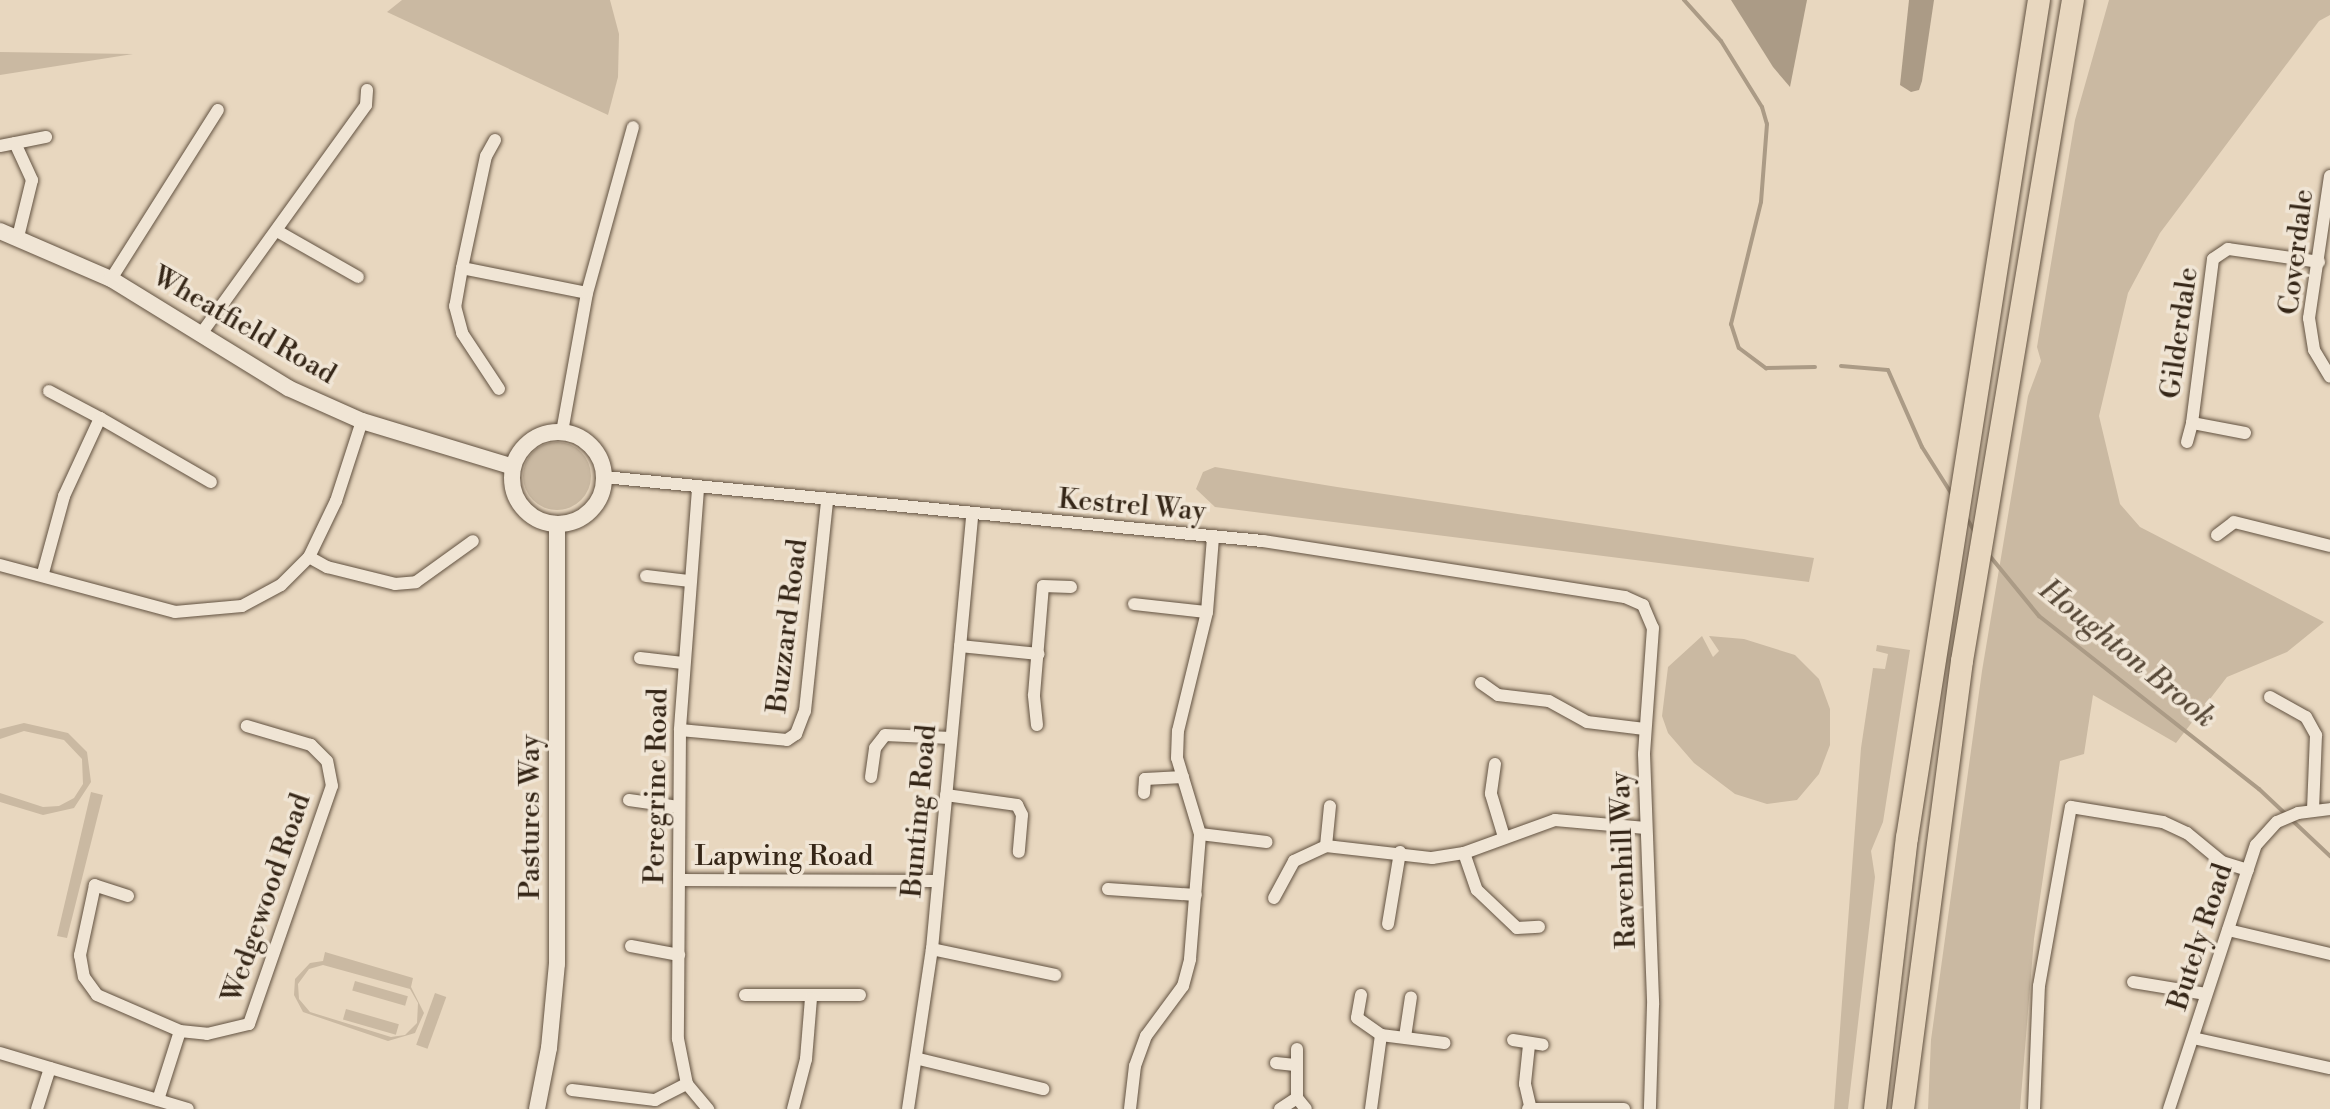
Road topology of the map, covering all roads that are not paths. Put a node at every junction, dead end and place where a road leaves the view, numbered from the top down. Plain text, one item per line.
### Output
1 (2039, 0) edge
2 (2073, 0) edge
3 (367, 90) dead end
4 (218, 110) dead end
5 (633, 127) dead end
6 (46, 137) dead end
7 (495, 140) dead end
8 (15, 143) junction
9 (0, 146) edge
10 (2330, 176) edge
11 (2327, 216) edge
12 (0, 231) edge
13 (277, 231) junction
14 (18, 237) junction
15 (2319, 262) junction
16 (462, 268) junction
17 (358, 277) dead end
18 (111, 279) junction
19 (587, 293) junction
20 (201, 334) junction
21 (2330, 377) edge
22 (499, 389) dead end
23 (49, 391) dead end
24 (100, 418) junction
25 (362, 421) junction
26 (2192, 423) junction
27 (562, 432) junction
28 (2245, 433) dead end
29 (2187, 442) dead end
30 (513, 467) junction
31 (604, 477) junction
32 (211, 482) dead end
33 (698, 489) junction
34 (827, 501) junction
35 (972, 516) junction
36 (557, 524) junction
37 (2217, 535) dead end
38 (1213, 537) junction
39 (473, 541) dead end
40 (2330, 546) edge
41 (309, 557) junction
42 (0, 565) edge
43 (43, 573) junction
44 (646, 576) dead end
45 (689, 581) junction
46 (1071, 587) dead end
47 (1134, 604) dead end
48 (1648, 611) joint
49 (1207, 612) junction
50 (960, 646) junction
51 (1039, 654) junction
52 (640, 658) dead end
53 (683, 663) junction
54 (1481, 683) dead end
55 (1498, 695) junction
56 (2270, 697) dead end
57 (1496, 710) dead end
58 (1037, 725) dead end
59 (247, 726) dead end
60 (1645, 729) junction
61 (680, 730) junction
62 (951, 738) junction
63 (1495, 764) dead end
64 (871, 777) dead end
65 (1183, 777) junction
66 (1144, 793) dead end
67 (946, 795) junction
68 (629, 800) dead end
69 (1330, 806) dead end
70 (679, 807) junction
71 (2330, 809) edge
72 (2313, 810) junction
73 (1646, 828) junction
74 (1200, 834) junction
75 (1504, 837) junction
76 (1267, 842) dead end
77 (1326, 846) junction
78 (1019, 852) dead end
79 (1400, 852) junction
80 (1464, 853) junction
81 (2248, 870) junction
82 (679, 880) junction
83 (936, 881) junction
84 (1108, 889) dead end
85 (1196, 895) junction
86 (128, 896) dead end
87 (1274, 898) dead end
88 (1388, 924) dead end
89 (1539, 927) dead end
90 (2228, 930) junction
91 (631, 946) dead end
92 (932, 949) junction
93 (2330, 954) edge
94 (679, 955) junction
95 (1055, 975) dead end
96 (2133, 982) dead end
97 (2206, 994) junction
98 (745, 995) dead end
99 (860, 995) dead end
100 (1361, 995) dead end
101 (1411, 997) dead end
102 (811, 998) junction
103 (180, 1031) junction
104 (1381, 1035) junction
105 (1405, 1037) junction
106 (2193, 1038) junction
107 (1513, 1040) dead end
108 (1444, 1043) dead end
109 (1297, 1049) dead end
110 (0, 1053) edge
111 (919, 1059) junction
112 (1276, 1063) dead end
113 (1295, 1065) junction
114 (50, 1068) junction
115 (2330, 1068) edge
116 (687, 1084) junction
117 (1043, 1089) dead end
118 (572, 1090) dead end
119 (1297, 1098) junction
120 (158, 1100) junction
121 (143, 1102) edge
122 (1529, 1108) edge
123 (37, 1109) edge
124 (188, 1109) edge
125 (537, 1109) edge
126 (708, 1109) edge
127 (793, 1109) edge
128 (908, 1109) edge
129 (1130, 1109) edge
130 (1280, 1109) edge
131 (1306, 1109) edge
132 (1371, 1109) edge
133 (1624, 1109) edge
134 (1650, 1109) edge
135 (1875, 1109) edge
136 (1903, 1109) edge
137 (2034, 1109) edge
138 (2169, 1109) edge

1 - 135 highway
2 - 136 highway
3 - 13 street
4 - 18 street
5 - 19 street
6 - 8 street
7 - 16 street
8 - 9 street
8 - 14 street
10 - 11 street, Coverdale
11 - 15 street, Coverdale
12 - 14 street, Wheatfield Road
13 - 17 street
13 - 20 street
14 - 18 street, Wheatfield Road
15 - 21 street, Coverdale
15 - 26 street, Gilderdale
16 - 19 street
16 - 22 street
18 - 20 street, Wheatfield Road
19 - 27 street
20 - 25 street, Wheatfield Road
23 - 24 street
24 - 32 street
24 - 43 street
25 - 30 street, Wheatfield Road
25 - 41 street
26 - 28 street, Gilderdale
26 - 29 street
27 - 30 street
27 - 31 street
30 - 36 street
31 - 33 street, Kestrel Way
31 - 36 street
33 - 34 street, Kestrel Way
33 - 45 street, Peregrine Road
34 - 35 street, Kestrel Way
34 - 61 street, Buzzard Road
35 - 38 street, Kestrel Way
35 - 50 street, Bunting Road
36 - 125 street, Pastures Way
37 - 40 street
38 - 48 street, Kestrel Way
38 - 49 street
39 - 41 street
41 - 43 street
42 - 43 street
44 - 45 street
45 - 53 street, Peregrine Road
46 - 51 street
47 - 49 street
48 - 60 street, Ravenhill Way
49 - 65 street
50 - 51 street
50 - 62 street, Bunting Road
51 - 58 street
52 - 53 street
53 - 61 street, Peregrine Road
54 - 55 street
55 - 57 street
55 - 60 street
56 - 72 street
59 - 103 street, Wedgewood Road
60 - 73 street, Ravenhill Way
61 - 70 street, Peregrine Road
62 - 64 street
62 - 67 street, Bunting Road
63 - 75 street
65 - 66 street
65 - 74 street
67 - 78 street
67 - 83 street, Bunting Road
68 - 70 street
69 - 77 street
70 - 82 street, Peregrine Road
71 - 72 street, Butely Road
72 - 81 street, Butely Road
73 - 75 street
73 - 134 street, Ravenhill Way
74 - 76 street
74 - 85 street
75 - 80 street
77 - 79 street
77 - 87 street
79 - 80 street
79 - 88 street
80 - 89 street
81 - 90 street, Butely Road
81 - 137 street
82 - 83 street, Lapwing Road
82 - 94 street, Peregrine Road
83 - 92 street, Bunting Road
84 - 85 street
85 - 129 street
86 - 103 street, Wedgewood Road
90 - 93 street
90 - 97 street, Butely Road
91 - 94 street
92 - 95 street
92 - 111 street, Bunting Road
94 - 116 street, Peregrine Road
96 - 97 street
97 - 106 street, Butely Road
98 - 102 street
99 - 102 street
100 - 104 street
101 - 105 street
102 - 127 street
103 - 120 street
104 - 105 street
104 - 132 street
105 - 108 street
106 - 115 street
106 - 138 street, Butely Road
107 - 122 street
109 - 113 street
110 - 114 street
111 - 117 street
111 - 128 street, Bunting Road
112 - 113 street
113 - 119 street
114 - 121 street
114 - 123 street
116 - 118 street
116 - 126 street, Peregrine Road
119 - 130 street
119 - 131 street
120 - 121 street
120 - 124 street
122 - 133 street

